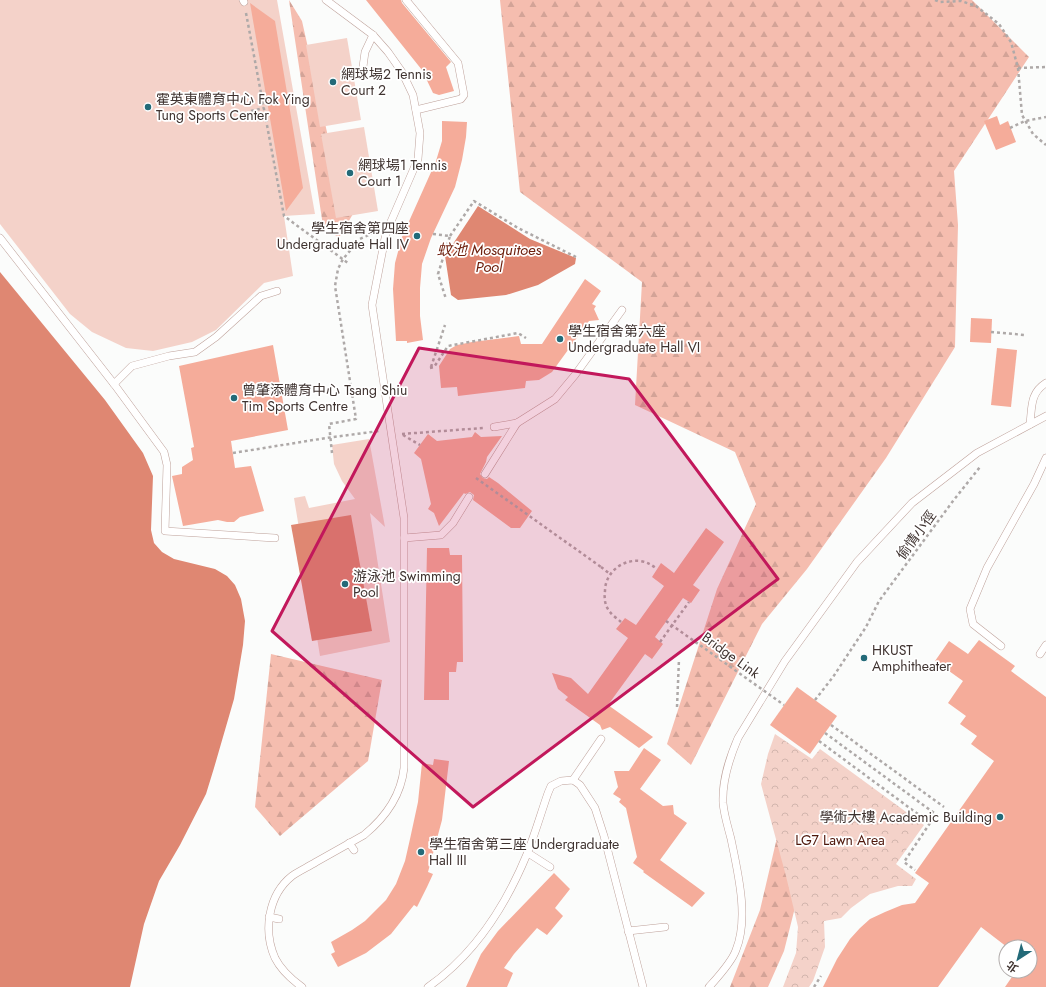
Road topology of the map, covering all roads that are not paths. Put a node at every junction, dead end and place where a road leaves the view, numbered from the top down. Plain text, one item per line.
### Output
1 (326, 0) edge
2 (406, 0) edge
3 (373, 35) junction
4 (362, 74) dead end
5 (416, 110) junction
6 (0, 238) edge
7 (277, 291) dead end
8 (622, 310) dead end
9 (1046, 383) edge
10 (114, 384) junction
11 (1046, 416) edge
12 (517, 423) junction
13 (1030, 424) junction
14 (494, 427) road end
15 (1046, 458) edge
16 (485, 474) dead end
17 (470, 497) dead end
18 (275, 538) dead end
19 (404, 538) junction
20 (1046, 645) edge
21 (1001, 646) dead end
22 (1040, 654) dead end
23 (601, 739) dead end
24 (573, 780) junction
25 (349, 843) junction
26 (354, 850) dead end
27 (528, 852) junction
28 (550, 867) dead end
29 (269, 916) junction
30 (279, 919) dead end
31 (665, 927) dead end
32 (628, 931) junction
33 (302, 987) edge
34 (428, 987) edge
35 (643, 987) edge
36 (709, 987) edge

1 - 3 lane
2 - 5 lane
3 - 4 lane
3 - 5 lane
5 - 19 lane
6 - 10 lane
7 - 10 lane
8 - 12 lane
9 - 13 lane
10 - 18 lane
11 - 13 lane
12 - 14 lane
12 - 16 lane
13 - 36 lane
15 - 21 lane
17 - 19 lane
19 - 25 lane
20 - 22 lane
23 - 24 lane
24 - 27 lane
24 - 32 lane
25 - 26 lane
25 - 29 lane
27 - 28 lane
27 - 34 lane
29 - 30 lane
29 - 33 lane
31 - 32 lane
32 - 35 lane

